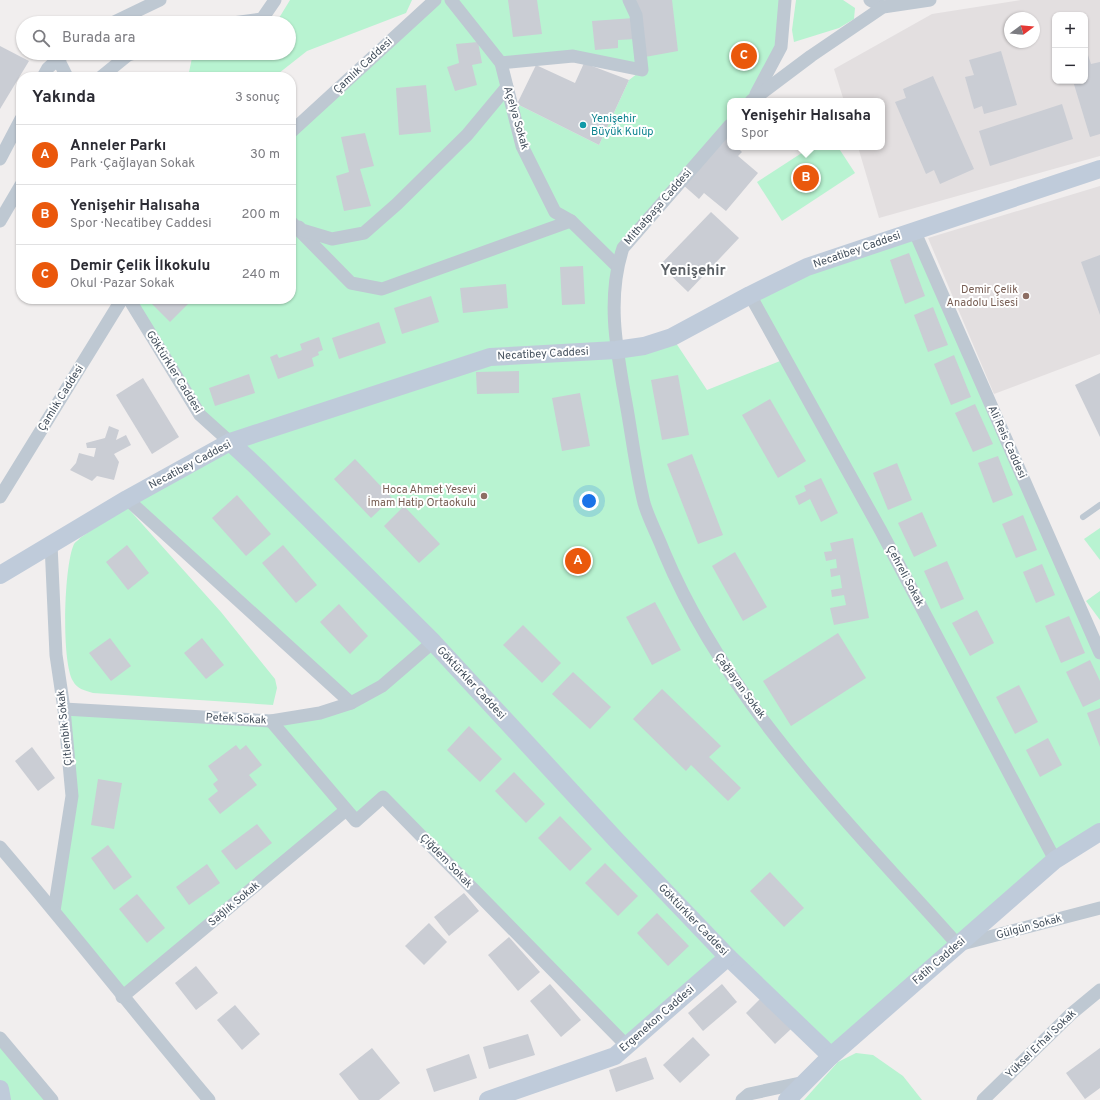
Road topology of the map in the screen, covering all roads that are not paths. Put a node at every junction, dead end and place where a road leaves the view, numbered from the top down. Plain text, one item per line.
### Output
1 (160, 0) edge
2 (275, 0) edge
3 (435, 0) edge
4 (451, 0) edge
5 (629, 0) edge
6 (785, 0) edge
7 (870, 0) edge
8 (930, 0) edge
9 (883, 7) junction
10 (127, 16) edge
11 (264, 16) edge
12 (57, 60) edge
13 (63, 60) edge
14 (122, 60) edge
15 (501, 63) junction
16 (46, 72) edge
17 (66, 72) edge
18 (106, 72) edge
19 (507, 87) junction
20 (753, 98) edge
21 (753, 98) edge
22 (296, 127) edge
23 (727, 128) edge
24 (16, 129) edge
25 (0, 159) edge
26 (1100, 169) edge
27 (16, 194) edge
28 (0, 221) edge
29 (572, 221) junction
30 (296, 225) edge
31 (296, 226) edge
32 (914, 230) junction
33 (617, 266) junction
34 (750, 295) junction
35 (119, 304) edge
36 (132, 304) edge
37 (616, 350) junction
38 (230, 442) junction
39 (0, 497) edge
40 (127, 499) junction
41 (1100, 505) edge
42 (1083, 517) dead end
43 (52, 544) junction
44 (0, 575) edge
45 (433, 642) junction
46 (1100, 653) edge
47 (350, 703) junction
48 (64, 709) junction
49 (271, 721) junction
50 (346, 810) junction
51 (1100, 832) edge
52 (0, 847) edge
53 (1055, 860) junction
54 (1100, 908) edge
55 (54, 911) junction
56 (958, 945) junction
57 (728, 957) junction
58 (1100, 990) edge
59 (122, 997) junction
60 (0, 1038) edge
61 (626, 1044) junction
62 (831, 1056) junction
63 (805, 1082) junction
64 (0, 1089) edge
65 (2, 1100) edge
66 (52, 1100) edge
67 (209, 1100) edge
68 (488, 1100) edge
69 (742, 1100) edge
70 (787, 1100) edge
71 (983, 1100) edge

1 - 10 street
2 - 11 street
3 - 22 street, Çamlık Caddesi
4 - 15 street, Açelya Sokak
5 - 15 street
6 - 20 street
7 - 9 street
8 - 9 street
9 - 21 street
12 - 16 street
13 - 17 street
14 - 18 street
15 - 19 street, Açelya Sokak
19 - 29 street, Açelya Sokak
19 - 30 street
23 - 33 street, Mithatpaşa Caddesi
24 - 25 street
26 - 32 street, Necatibey Caddesi
27 - 28 street
29 - 31 street
29 - 33 street, Açelya Sokak
32 - 34 street, Necatibey Caddesi
32 - 46 street, Ali Reis Caddesi
33 - 37 street, Mithatpaşa Caddesi
34 - 37 street, Necatibey Caddesi
34 - 53 street, Çehreli Sokak
35 - 39 street, Çamlık Caddesi
36 - 38 street, Göktürkler Caddesi
37 - 38 street, Necatibey Caddesi
37 - 56 street, Çağlayan Sokak
38 - 40 street, Necatibey Caddesi
38 - 45 street, Göktürkler Caddesi
40 - 43 street, Necatibey Caddesi
40 - 47 street
41 - 42 lane
43 - 44 street, Necatibey Caddesi
43 - 48 street, Çitlenbik Sokak
45 - 47 street, Petek Sokak
45 - 57 street, Göktürkler Caddesi
47 - 49 street, Petek Sokak
48 - 49 street, Petek Sokak
48 - 55 street, Çitlenbik Sokak
49 - 50 street, Çiğdem Sokak
50 - 59 street, Sağlık Sokak
50 - 61 street, Çiğdem Sokak
51 - 53 street, Fatih Caddesi
52 - 55 street
53 - 56 street, Fatih Caddesi
54 - 56 street, Gülgün Sokak
55 - 59 street
56 - 62 street, Fatih Caddesi
57 - 61 street, Ergenekon Caddesi
57 - 62 street, Göktürkler Caddesi
58 - 71 street, Yüksel Erhal Sokak
59 - 67 street
60 - 66 street
61 - 68 street, Ergenekon Caddesi
62 - 63 street, Fatih Caddesi
63 - 69 street
63 - 70 street, Fatih Caddesi
64 - 65 street

